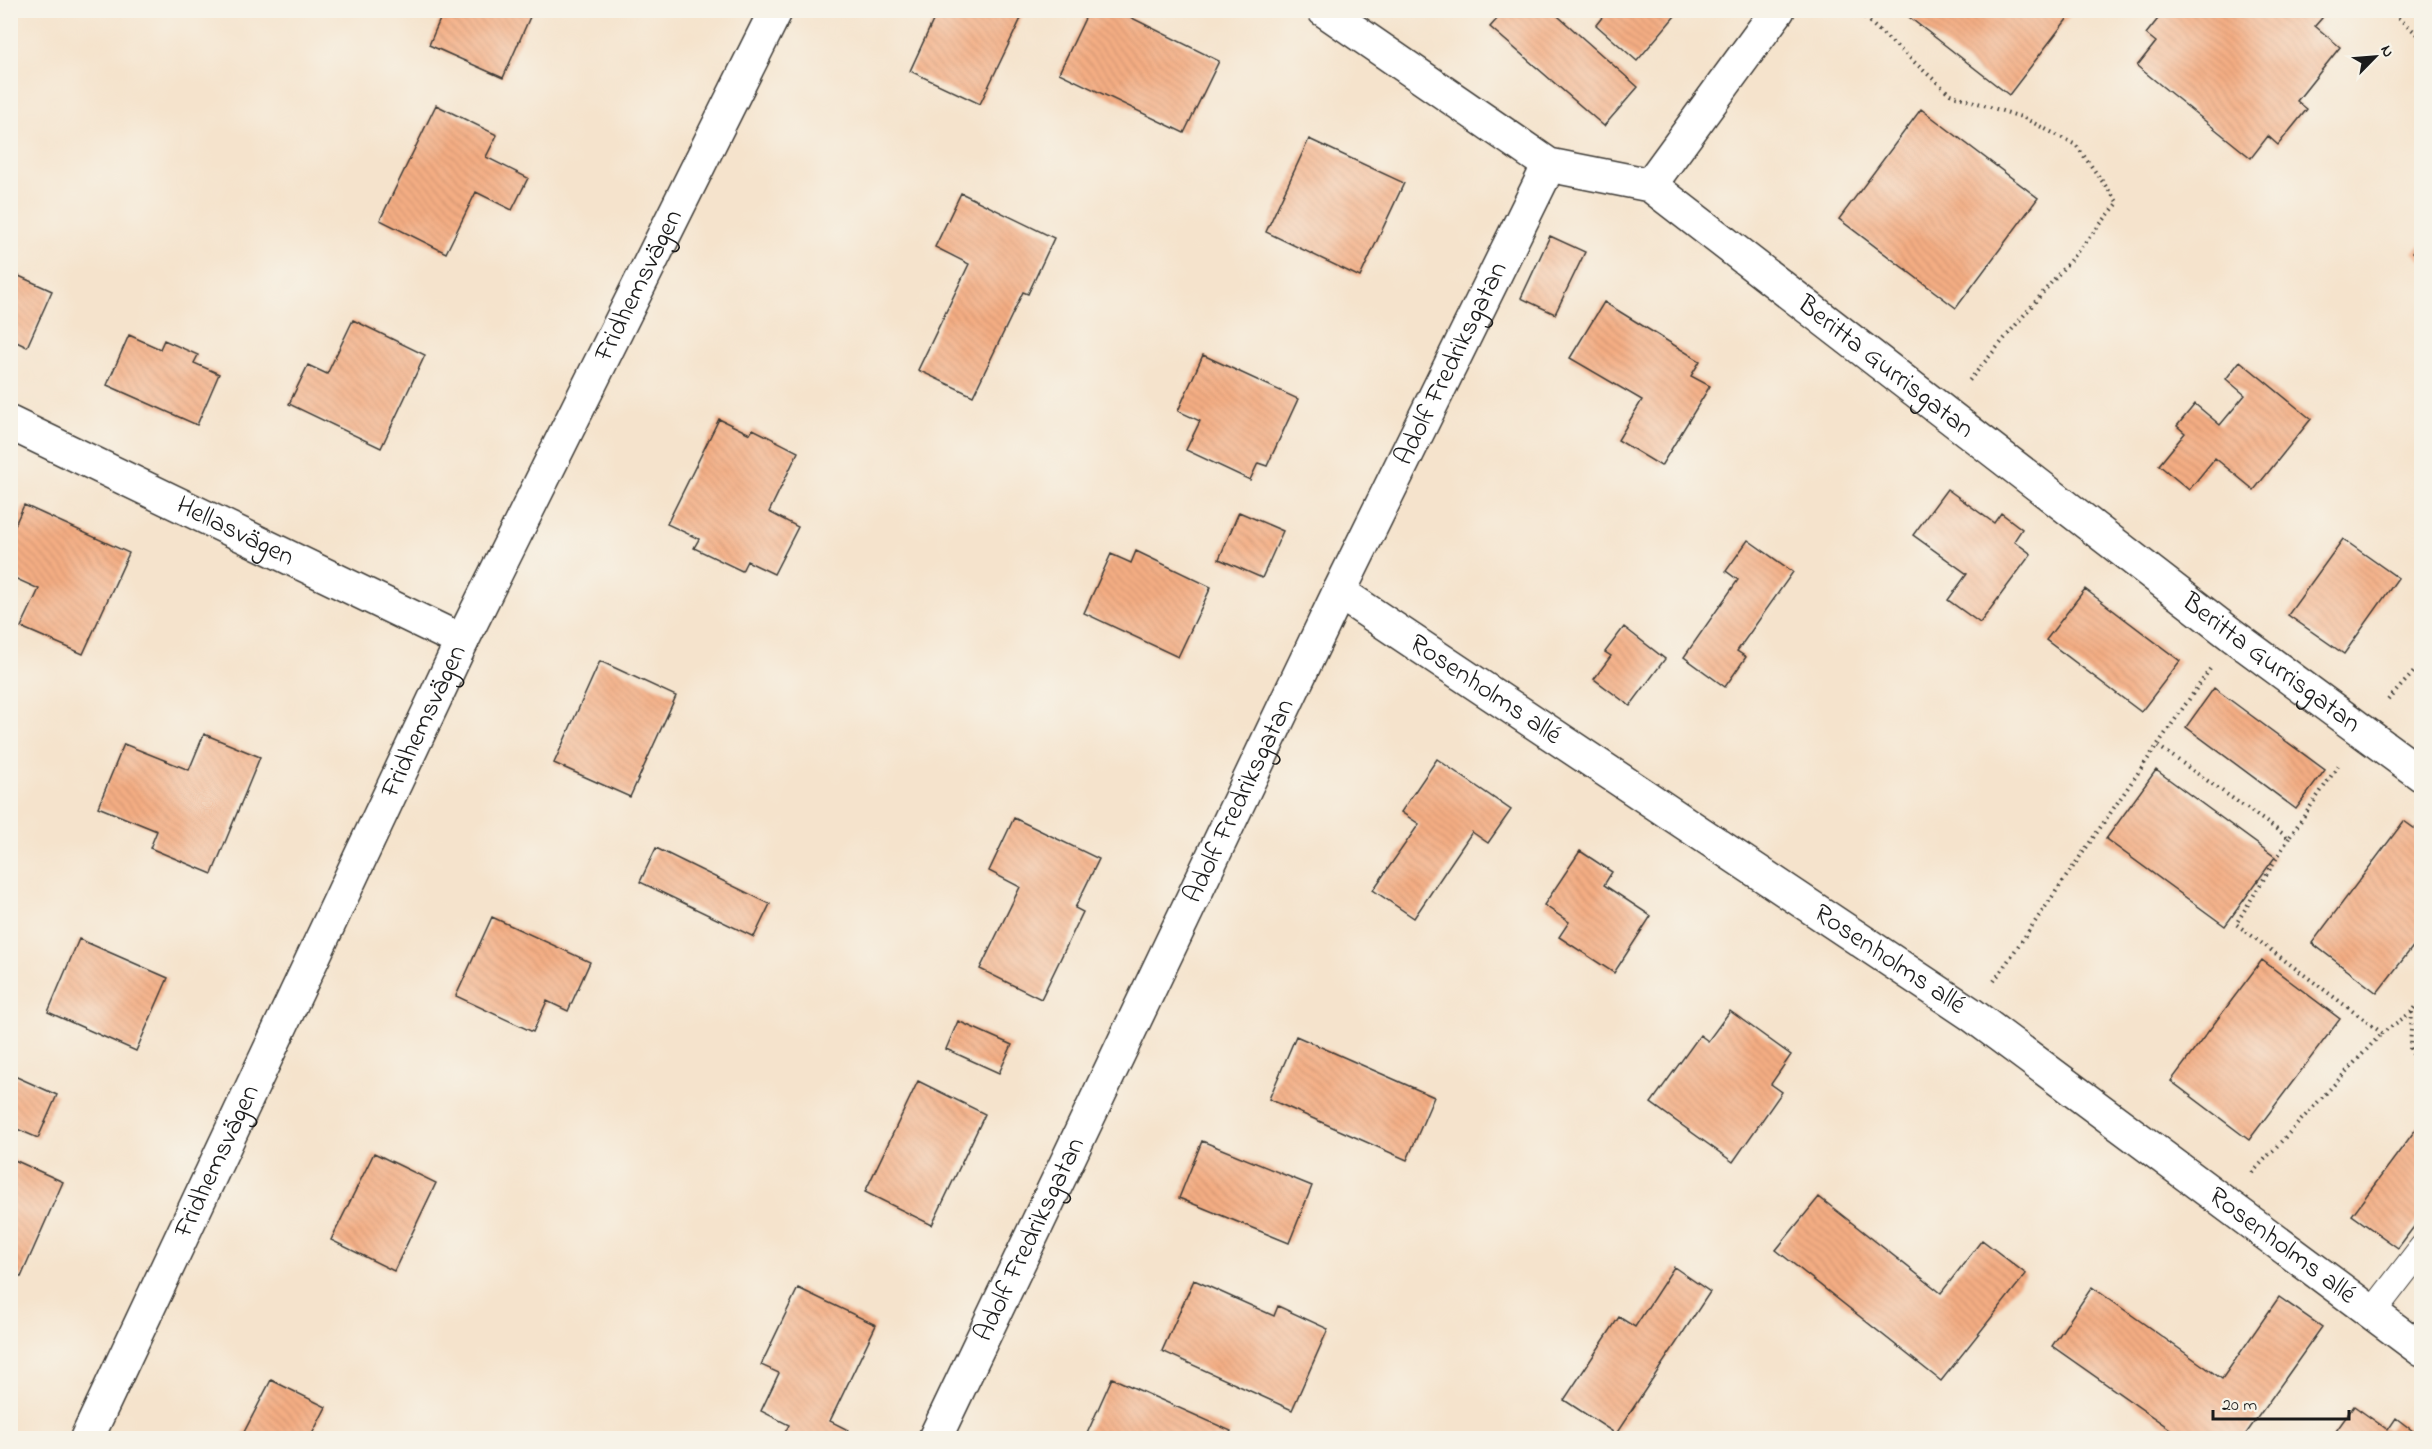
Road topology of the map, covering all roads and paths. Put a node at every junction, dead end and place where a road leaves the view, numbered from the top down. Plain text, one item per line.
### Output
1 (776, 10) edge
2 (1324, 10) edge
3 (1778, 10) edge
4 (1856, 10) edge
5 (2390, 10) edge
6 (2421, 38) edge
7 (1549, 165) junction
8 (1650, 185) junction
9 (1943, 412) junction
10 (10, 423) edge
11 (1339, 592) junction
12 (2232, 635) junction
13 (462, 641) junction
14 (2421, 663) edge
15 (2362, 729) junction
16 (2158, 746) junction
17 (2421, 775) edge
18 (2289, 838) junction
19 (2421, 999) edge
20 (2412, 1012) junction
21 (1971, 1014) junction
22 (2382, 1033) junction
23 (2421, 1074) edge
24 (2223, 1204) junction
25 (2421, 1248) edge
26 (2371, 1314) junction
27 (2421, 1350) edge
28 (87, 1438) edge
29 (935, 1438) edge

1 - 13 street, Fridhemsvägen
2 - 7 street, Beritta Gurrisgatan
3 - 8 street
4 - 9 path
5 - 6 path
7 - 8 street, Beritta Gurrisgatan
7 - 11 street, Adolf Fredriksgatan
8 - 9 street, Beritta Gurrisgatan
9 - 12 street, Beritta Gurrisgatan
10 - 13 street, Hellasvägen
11 - 21 street, Rosenholms allé
11 - 29 street, Adolf Fredriksgatan
12 - 15 street, Beritta Gurrisgatan
12 - 16 path
13 - 28 street, Fridhemsvägen
14 - 15 path
15 - 17 street, Beritta Gurrisgatan
15 - 18 path
16 - 18 path
16 - 21 path
18 - 22 path
19 - 20 path
20 - 22 path
20 - 23 path
21 - 24 street, Rosenholms allé
22 - 24 path
24 - 26 street, Rosenholms allé
25 - 26 lane
26 - 27 street, Rosenholms allé

